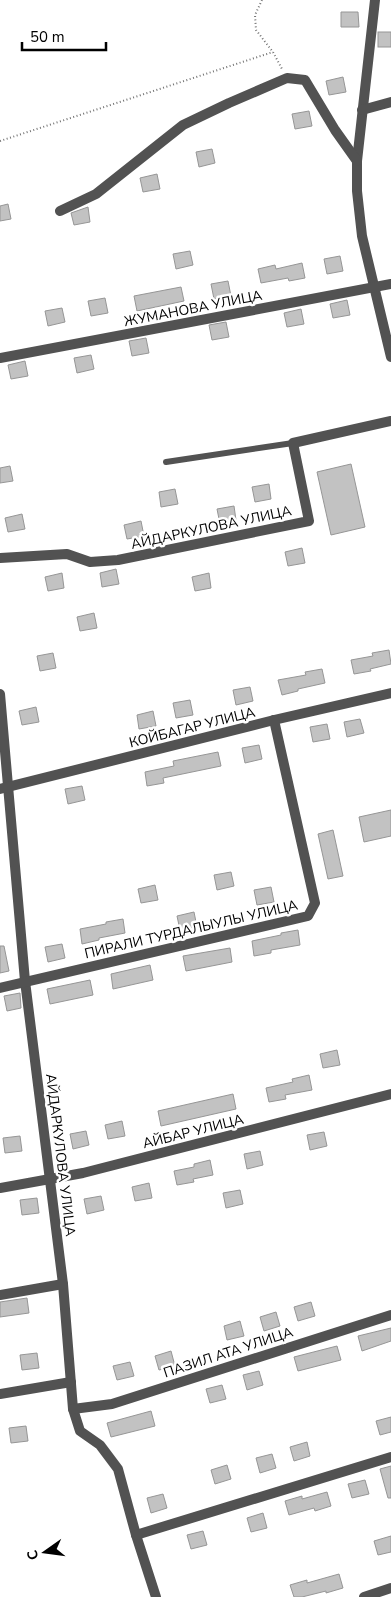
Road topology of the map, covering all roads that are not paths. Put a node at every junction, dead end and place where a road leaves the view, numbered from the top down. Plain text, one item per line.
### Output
1 (375, 0) edge
2 (391, 102) edge
3 (362, 110) junction
4 (357, 161) junction
5 (60, 210) dead end
6 (391, 284) edge
7 (374, 288) junction
8 (391, 357) edge
9 (0, 358) edge
10 (391, 421) edge
11 (293, 443) junction
12 (166, 462) dead end
13 (0, 558) edge
14 (391, 693) edge
15 (0, 694) edge
16 (274, 720) junction
17 (4, 788) edge
18 (26, 981) junction
19 (0, 988) edge
20 (391, 1094) edge
21 (51, 1179) junction
22 (0, 1188) edge
23 (63, 1284) junction
24 (0, 1295) edge
25 (391, 1315) edge
26 (70, 1382) junction
27 (0, 1394) edge
28 (73, 1409) junction
29 (391, 1457) edge
30 (136, 1535) junction
31 (391, 1588) edge
32 (156, 1597) edge
33 (364, 1597) edge

1 - 3 street
2 - 3 street
3 - 4 street
4 - 5 street
4 - 7 street
6 - 7 street, ЖУМАНОВА УЛИЦА
7 - 8 street
7 - 9 street, ЖУМАНОВА УЛИЦА
10 - 11 street
11 - 12 lane
11 - 13 street, АЙДАРКУЛОВА УЛИЦА
14 - 16 street, КОЙБАГАР УЛИЦА
15 - 17 street, АЙДАРКУЛОВА УЛИЦА
16 - 17 street, КОЙБАГАР УЛИЦА
16 - 18 street, ПИРАЛИ ТУРДАЛЫУЛЫ УЛИЦА
17 - 18 street, АЙДАРКУЛОВА УЛИЦА
18 - 19 street, ПИРАЛИ ТУРДАЛЫУЛЫ УЛИЦА
18 - 21 street, АЙДАРКУЛОВА УЛИЦА
20 - 21 street, АЙБАР УЛИЦА
21 - 22 street, АЙБАР УЛИЦА
21 - 23 street, АЙДАРКУЛОВА УЛИЦА
23 - 24 street
23 - 26 street, АЙДАРКУЛОВА УЛИЦА
25 - 28 street, ПАЗИЛ АТА УЛИЦА
26 - 27 street
26 - 28 street, АЙДАРКУЛОВА УЛИЦА
28 - 30 street, АЙДАРКУЛОВА УЛИЦА
29 - 30 street
30 - 32 street, АЙДАРКУЛОВА УЛИЦА
31 - 33 street

